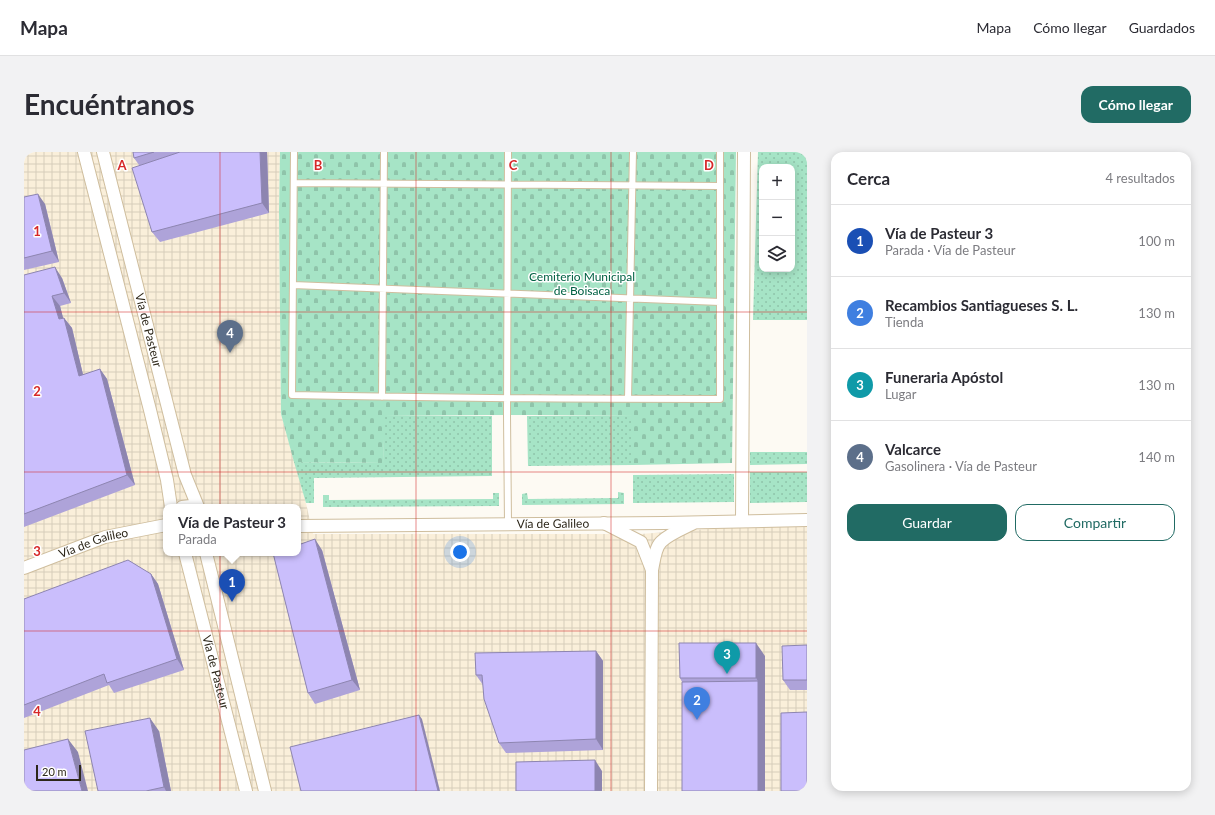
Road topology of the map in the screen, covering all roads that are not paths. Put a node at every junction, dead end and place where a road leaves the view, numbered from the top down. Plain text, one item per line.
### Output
1 (84, 152) edge
2 (103, 152) edge
3 (294, 152) edge
4 (384, 152) edge
5 (508, 152) edge
6 (632, 152) edge
7 (720, 152) edge
8 (744, 152) edge
9 (294, 183) junction
10 (384, 184) junction
11 (508, 184) junction
12 (632, 185) junction
13 (720, 186) junction
14 (293, 284) junction
15 (383, 288) junction
16 (507, 294) junction
17 (630, 298) junction
18 (720, 302) junction
19 (382, 397) junction
20 (507, 399) junction
21 (628, 399) junction
22 (171, 504) edge
23 (197, 504) edge
24 (807, 520) edge
25 (742, 521) junction
26 (664, 522) junction
27 (695, 522) junction
28 (603, 523) junction
29 (636, 523) junction
30 (508, 524) junction
31 (163, 526) edge
32 (301, 526) edge
33 (641, 542) junction
34 (660, 542) junction
35 (187, 556) edge
36 (207, 556) edge
37 (24, 568) edge
38 (652, 570) junction
39 (246, 791) edge
40 (265, 791) edge
41 (651, 791) edge

1 - 22 street, Vía de Pasteur
2 - 23 street, Vía de Pasteur
3 - 9 lane
4 - 10 lane
5 - 11 lane
6 - 12 lane
7 - 13 lane
8 - 25 street
9 - 10 lane
9 - 14 lane
10 - 11 lane
10 - 15 lane
11 - 12 lane
11 - 16 lane
12 - 13 lane
12 - 17 lane
13 - 18 lane
14 - 15 lane
14 - 19 lane
15 - 16 lane
15 - 19 lane
16 - 17 lane
16 - 20 lane
17 - 18 lane
17 - 21 lane
18 - 21 lane
19 - 20 lane
20 - 21 lane
20 - 30 lane
24 - 25 street, Vía de Galileo
25 - 27 street, Vía de Galileo
26 - 27 street, Vía de Galileo
26 - 29 street, Vía de Galileo
26 - 34 street
27 - 34 street
28 - 29 street, Vía de Galileo
28 - 30 street, Vía de Galileo
28 - 33 street
29 - 33 street
30 - 32 street, Vía de Galileo
31 - 37 street, Vía de Galileo
33 - 34 street
33 - 38 street
34 - 38 street
35 - 39 street, Vía de Pasteur
36 - 40 street, Vía de Pasteur
38 - 41 street

